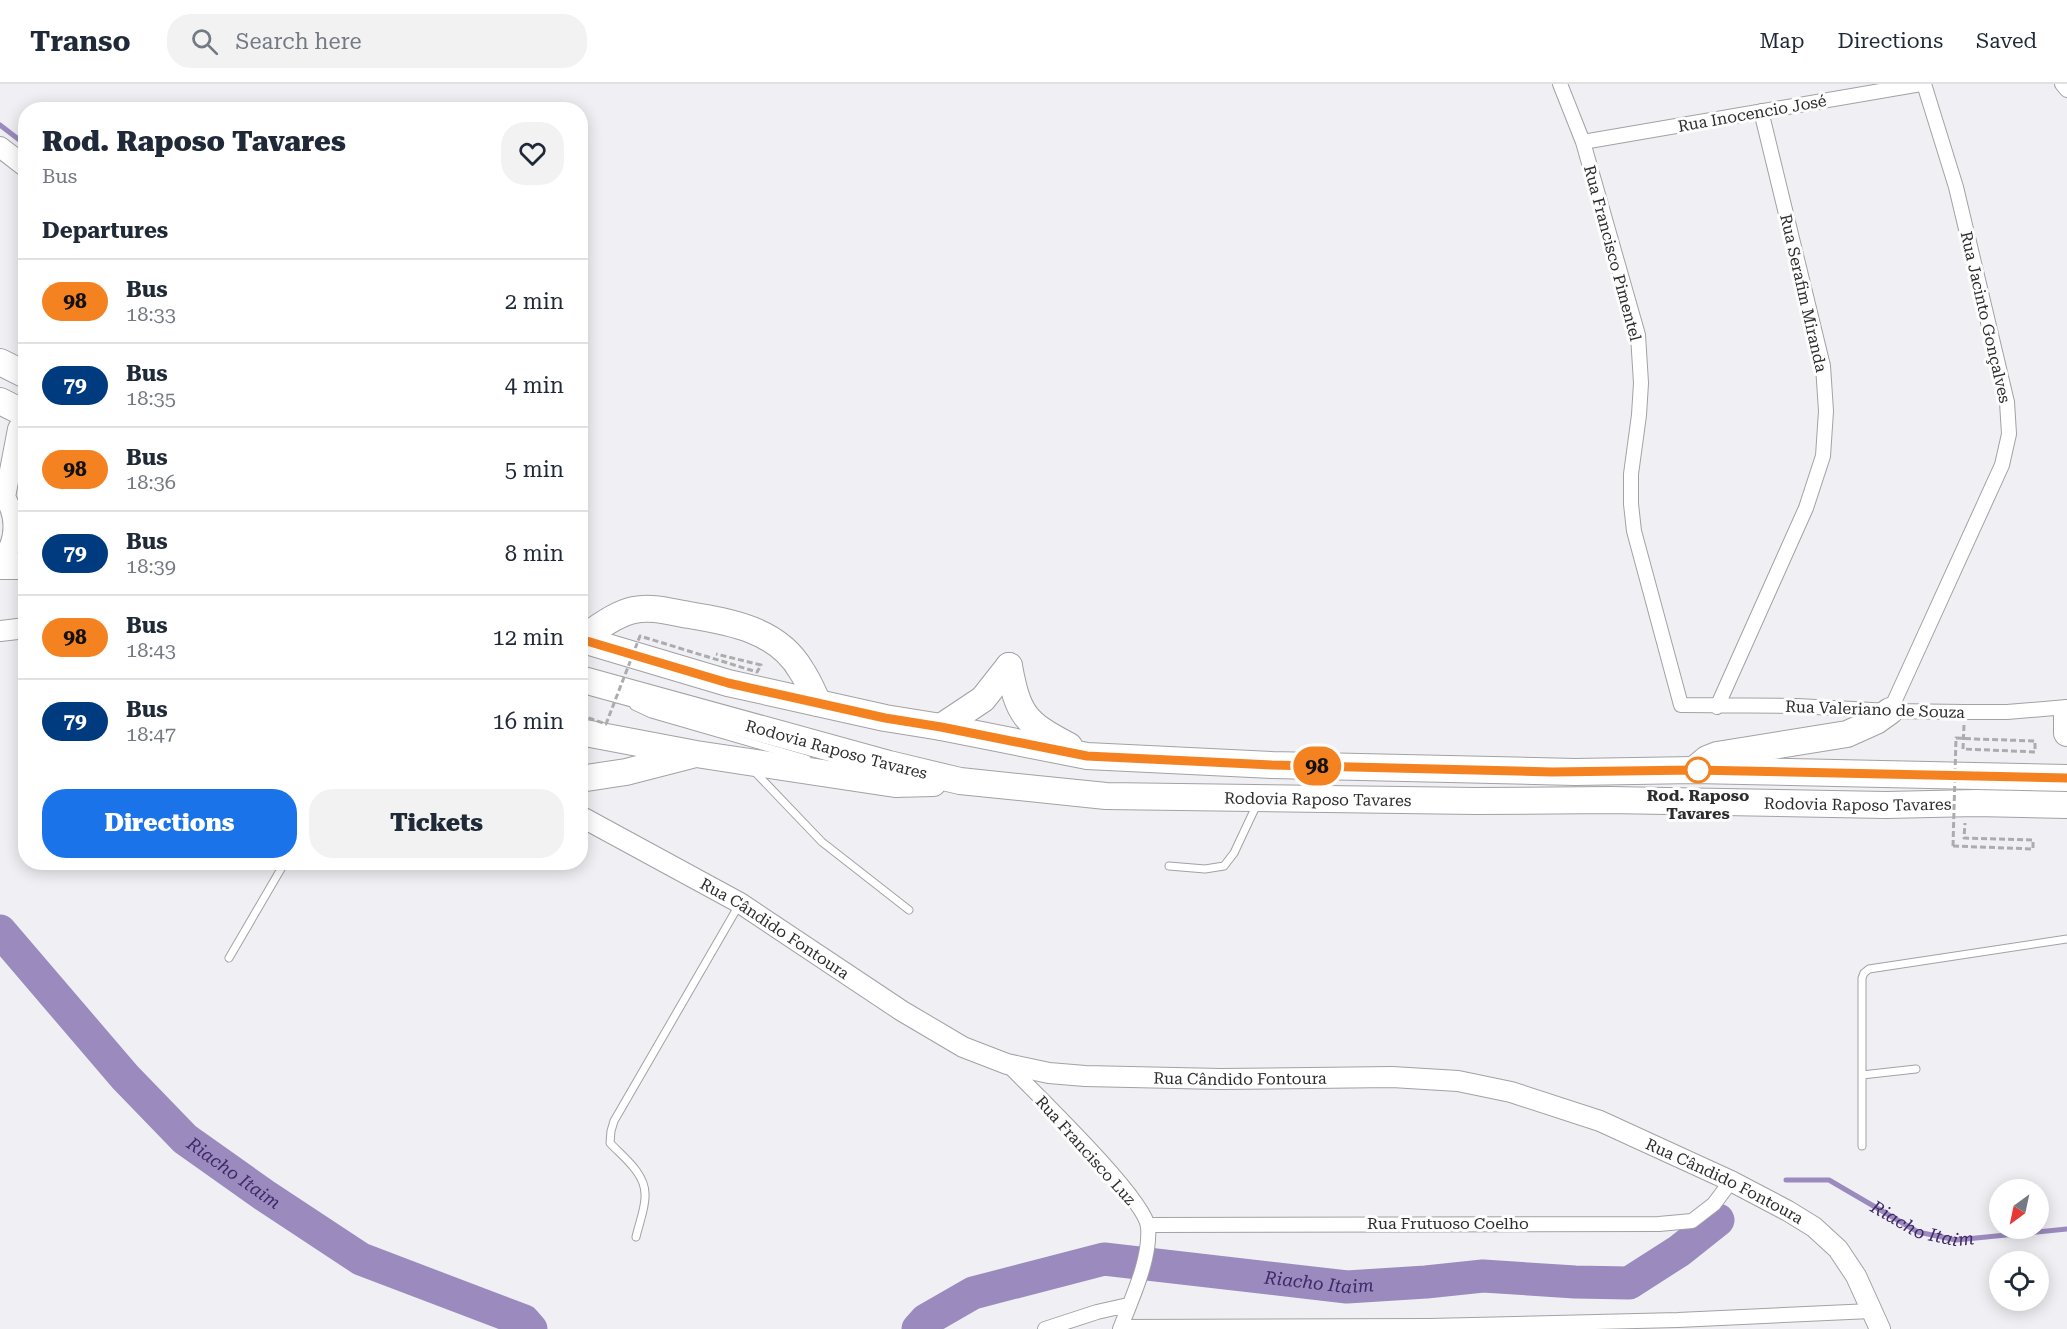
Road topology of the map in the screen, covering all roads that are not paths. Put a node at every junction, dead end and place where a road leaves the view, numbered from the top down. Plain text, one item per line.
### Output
1 (1560, 84) edge
2 (1923, 84) edge
3 (2062, 84) edge
4 (2067, 90) edge
5 (1761, 111) junction
6 (1583, 142) junction
7 (0, 147) edge
8 (18, 161) edge
9 (0, 362) edge
10 (18, 371) edge
11 (0, 401) edge
12 (18, 415) edge
13 (18, 425) edge
14 (18, 437) edge
15 (0, 448) edge
16 (2, 495) edge
17 (0, 561) edge
18 (0, 566) edge
19 (18, 566) edge
20 (18, 629) edge
21 (0, 631) edge
22 (588, 635) edge
23 (588, 641) edge
24 (588, 681) edge
25 (588, 683) edge
26 (621, 699) dead end
27 (818, 703) junction
28 (631, 704) dead end
29 (1682, 706) joint
30 (1717, 707) junction
31 (2067, 707) edge
32 (1890, 711) junction
33 (2067, 714) edge
34 (941, 727) junction
35 (2067, 733) edge
36 (588, 734) edge
37 (696, 754) junction
38 (1087, 756) junction
39 (746, 762) junction
40 (819, 762) dead end
41 (830, 765) dead end
42 (1694, 770) junction
43 (588, 778) edge
44 (2067, 778) edge
45 (960, 781) junction
46 (895, 784) junction
47 (1260, 799) junction
48 (2067, 805) edge
49 (588, 820) edge
50 (1169, 866) dead end
51 (280, 870) edge
52 (740, 903) junction
53 (909, 910) dead end
54 (2067, 939) edge
55 (229, 957) dead end
56 (1007, 1064) junction
57 (1917, 1069) dead end
58 (1862, 1076) junction
59 (1862, 1146) dead end
60 (1731, 1181) junction
61 (1148, 1225) junction
62 (636, 1237) dead end
63 (1128, 1305) junction
64 (1871, 1311) junction
65 (1120, 1328) edge
66 (1045, 1329) edge
67 (1880, 1329) edge

1 - 6 street, Rua Francisco Pimentel
2 - 5 street, Rua Inocencio José
2 - 32 street, Rua Jacinto Gonçalves
3 - 4 street
5 - 6 street, Rua Inocencio José
5 - 30 street, Rua Serafim Miranda
6 - 29 street, Rua Francisco Pimentel
7 - 8 main road
9 - 10 highway
11 - 12 highway
13 - 15 main road
14 - 16 main road
16 - 17 main road
18 - 19 highway
20 - 21 main road
22 - 27 highway
23 - 27 highway, Rodovia Raposo Tavares
24 - 45 highway, Rodovia Raposo Tavares
25 - 26 lane
27 - 34 highway, Rodovia Raposo Tavares
28 - 40 lane
29 - 30 street, Rua Valeriano de Souza
30 - 32 street, Rua Valeriano de Souza
31 - 32 street, Rua Valeriano de Souza
32 - 42 highway
33 - 35 highway
34 - 38 highway, Rodovia Raposo Tavares
34 - 38 highway
36 - 37 highway
37 - 39 highway
37 - 43 highway
38 - 42 highway, Rodovia Raposo Tavares
39 - 46 highway
39 - 53 lane
41 - 46 lane
42 - 44 highway, Rodovia Raposo Tavares
45 - 46 highway
45 - 47 highway, Rodovia Raposo Tavares
47 - 48 highway, Rodovia Raposo Tavares
47 - 50 lane
49 - 52 main road, Rua Cândido Fontoura
51 - 55 lane
52 - 56 main road, Rua Cândido Fontoura
52 - 62 lane
54 - 58 lane
56 - 60 main road, Rua Cândido Fontoura
56 - 61 street, Rua Francisco Luz
57 - 58 lane
58 - 59 lane
60 - 61 street, Rua Frutuoso Coelho
60 - 64 main road, Rua Cândido Fontoura
61 - 63 street
63 - 65 street
63 - 66 street
64 - 65 street
64 - 67 main road, Rua Cândido Fontoura

